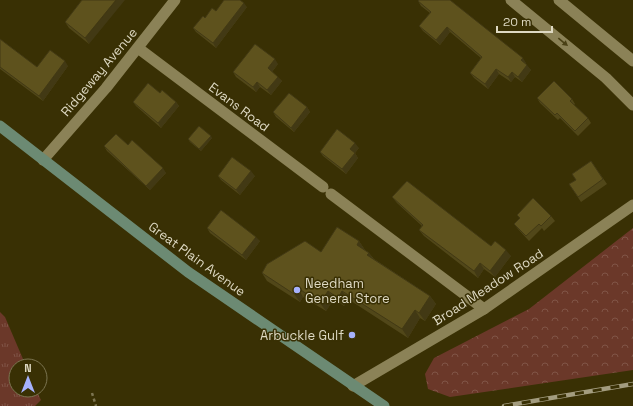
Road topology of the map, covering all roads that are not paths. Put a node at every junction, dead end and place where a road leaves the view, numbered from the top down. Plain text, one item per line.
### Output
1 (175, 0) edge
2 (511, 0) edge
3 (559, 0) edge
4 (138, 48) junction
5 (633, 61) edge
6 (633, 105) edge
7 (0, 126) edge
8 (44, 160) junction
9 (633, 205) edge
10 (484, 309) junction
11 (353, 386) junction
12 (384, 406) edge

1 - 4 street, Ridgeway Avenue
2 -> 6 street
3 - 5 street
4 - 8 street, Ridgeway Avenue
4 - 10 street, Evans Road
7 - 8 main road, Great Plain Avenue
8 - 11 main road, Great Plain Avenue
9 - 10 street, Broad Meadow Road
10 - 11 street, Broad Meadow Road
11 - 12 main road, Great Plain Avenue

